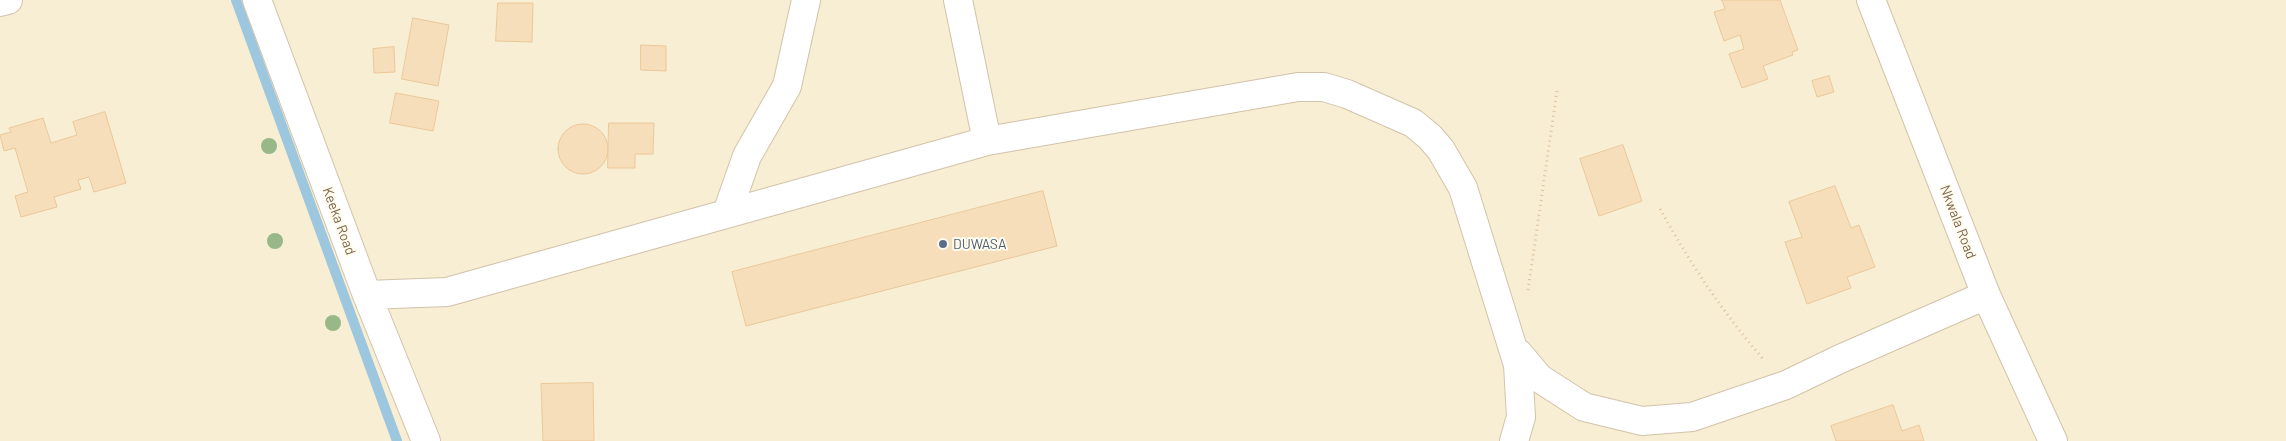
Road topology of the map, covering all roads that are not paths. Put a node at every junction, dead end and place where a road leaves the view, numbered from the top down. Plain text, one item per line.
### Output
1 (8, 0) edge
2 (257, 0) edge
3 (806, 0) edge
4 (958, 0) edge
5 (1871, 0) edge
6 (0, 2) edge
7 (986, 141) junction
8 (727, 213) junction
9 (1986, 295) junction
10 (367, 296) junction
11 (1519, 354) dead end
12 (426, 441) edge
13 (1514, 441) edge
14 (2053, 441) edge

1 - 6 street
2 - 10 street, Keeka Road
3 - 8 street
4 - 7 street
5 - 9 street, Nkwala Road
7 - 8 street
7 - 13 street
8 - 10 street
9 - 11 street
9 - 14 street, Nkwala Road
10 - 12 street, Keeka Road

